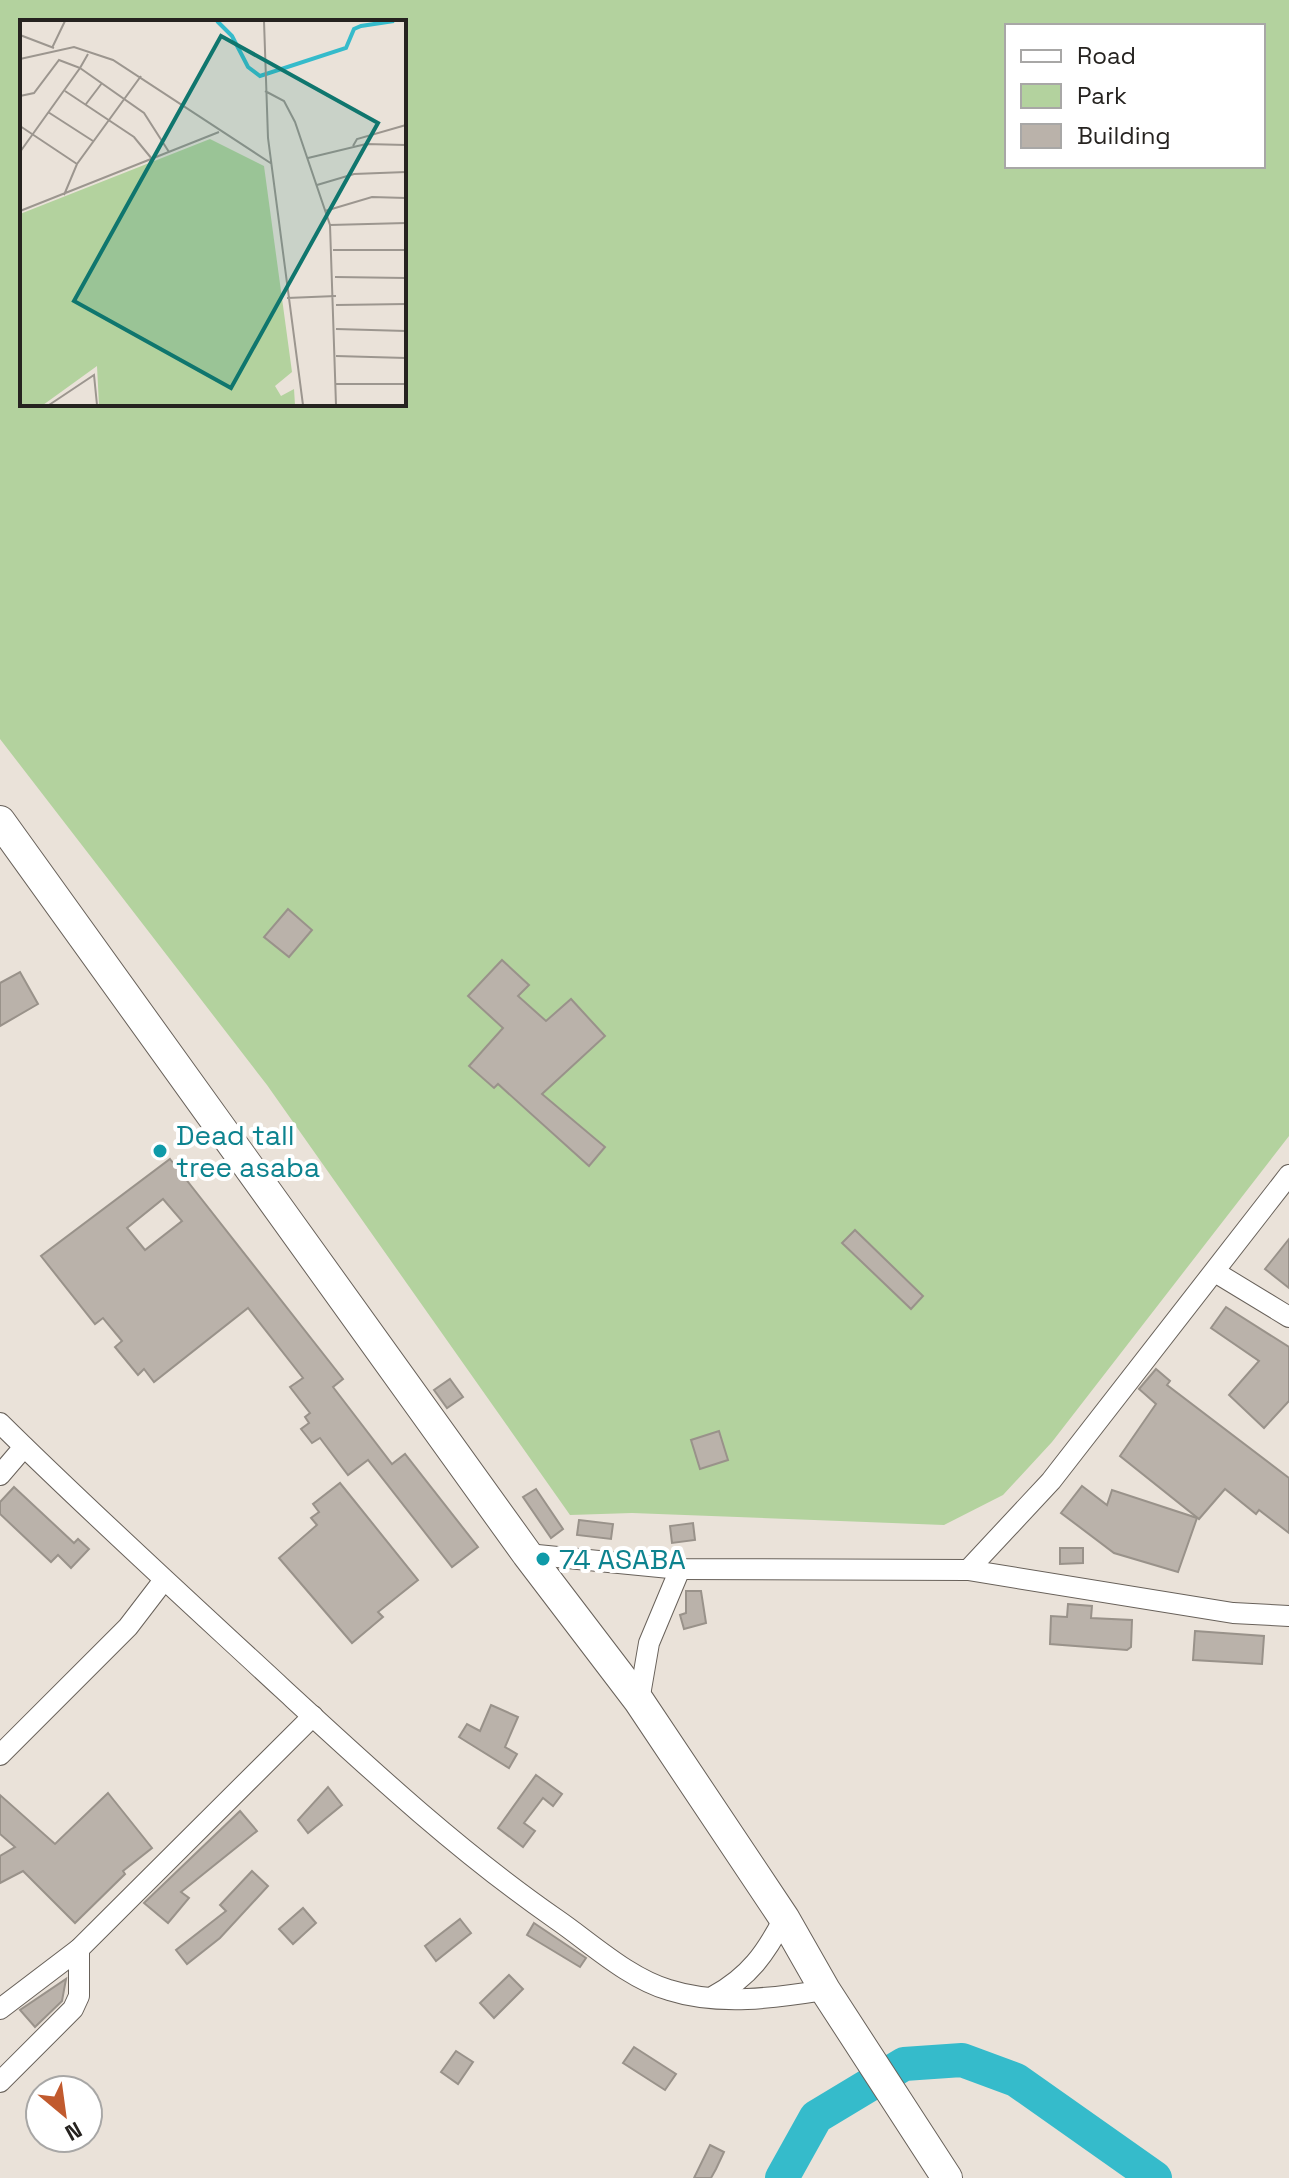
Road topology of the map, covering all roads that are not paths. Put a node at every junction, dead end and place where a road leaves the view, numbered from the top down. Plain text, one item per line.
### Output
1 (0, 821) edge
2 (1289, 1175) edge
3 (1215, 1272) junction
4 (1289, 1317) edge
5 (0, 1423) edge
6 (24, 1447) junction
7 (0, 1475) edge
8 (527, 1554) junction
9 (680, 1569) junction
10 (968, 1570) junction
11 (164, 1580) junction
12 (1289, 1616) edge
13 (639, 1701) junction
14 (313, 1716) junction
15 (0, 1755) edge
16 (784, 1918) junction
17 (79, 1949) junction
18 (825, 1990) junction
19 (710, 1998) junction
20 (0, 2009) edge
21 (0, 2082) edge
22 (947, 2178) edge

1 - 8 main road
2 - 3 street
3 - 4 street
3 - 10 street
5 - 6 street
6 - 7 street
6 - 11 street
8 - 9 street
8 - 13 main road
9 - 10 street
9 - 13 street
10 - 12 street
11 - 14 street
11 - 15 street
13 - 16 main road
14 - 17 street
14 - 19 street
16 - 18 main road
16 - 19 street
17 - 20 street
17 - 21 street
18 - 19 street
18 - 22 main road

